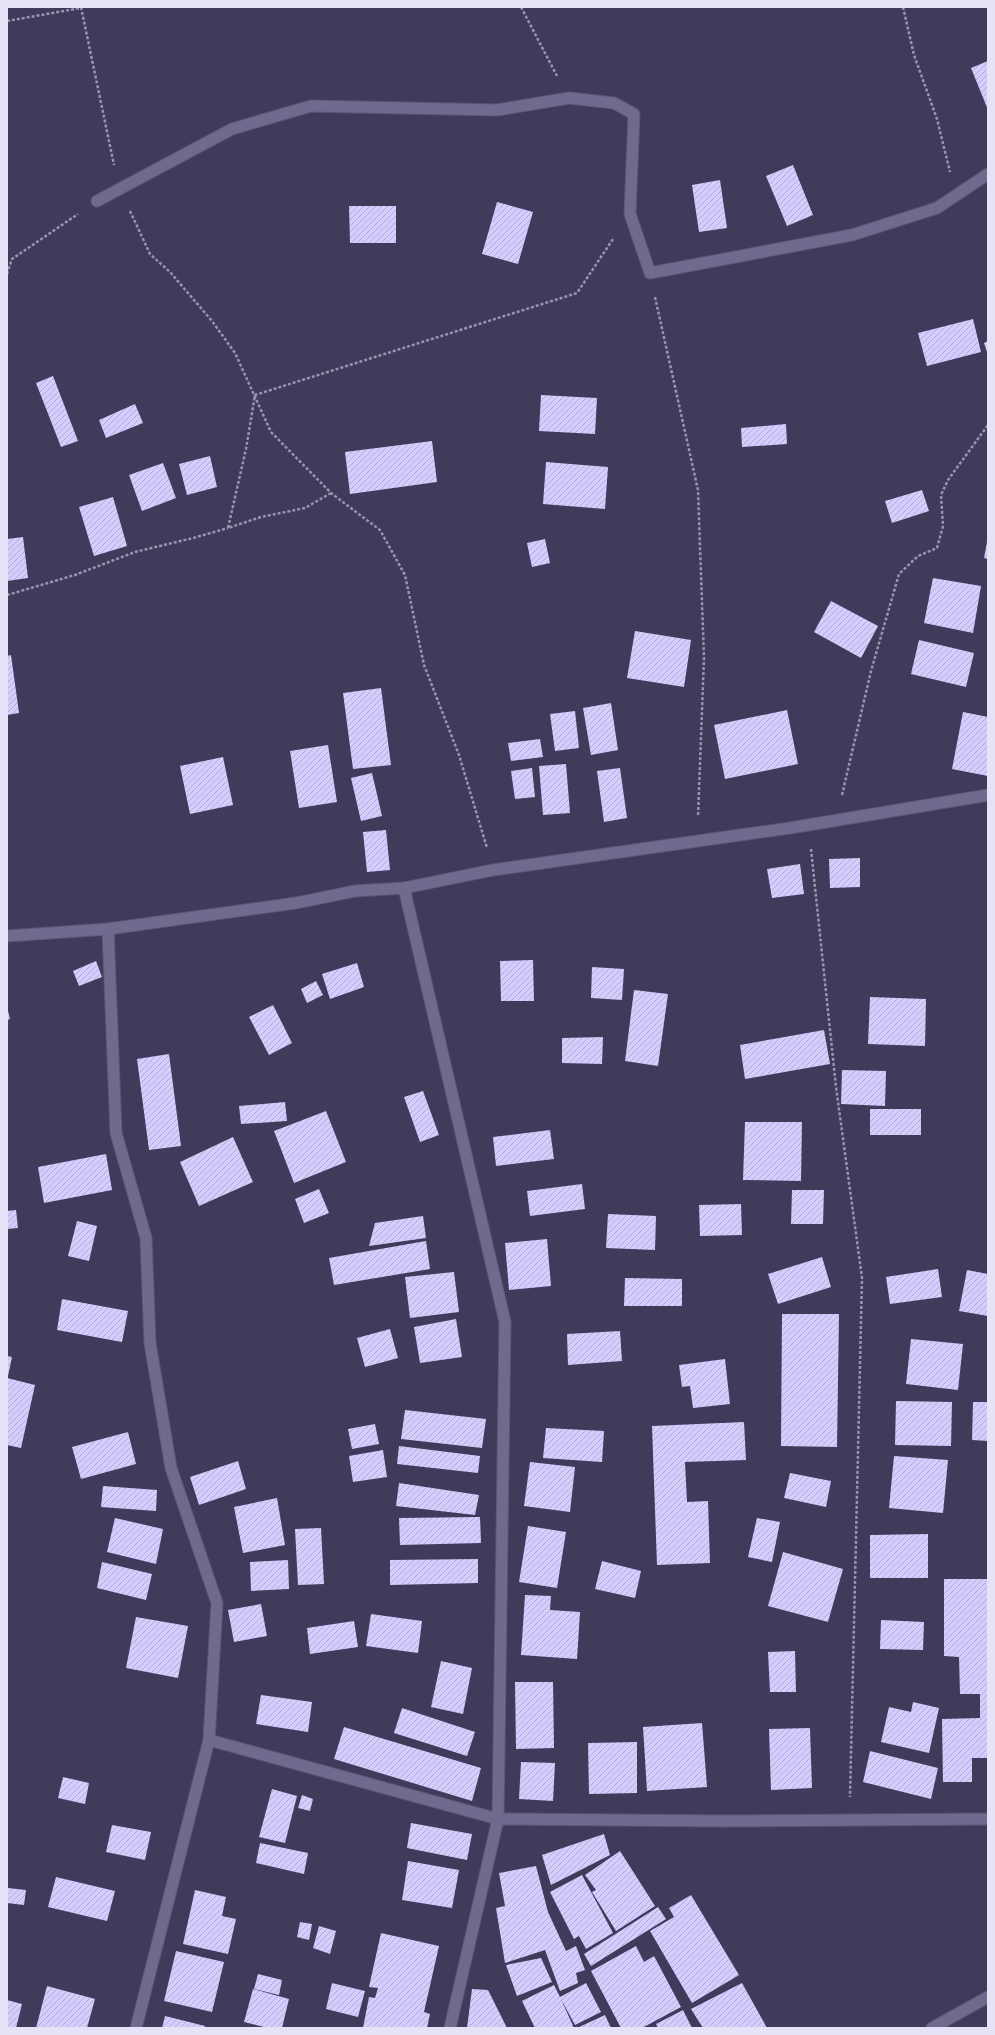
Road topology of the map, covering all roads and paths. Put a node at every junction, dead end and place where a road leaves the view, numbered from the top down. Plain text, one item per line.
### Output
1 (82, 7) edge
2 (521, 7) edge
3 (903, 7) edge
4 (7, 21) edge
5 (569, 98) junction
6 (988, 174) edge
7 (119, 189) junction
8 (956, 195) junction
9 (97, 201) joint
10 (630, 214) junction
11 (650, 273) junction
12 (7, 274) edge
13 (255, 395) junction
14 (988, 425) edge
15 (331, 493) junction
16 (228, 528) junction
17 (7, 595) edge
18 (988, 795) edge
19 (835, 821) junction
20 (809, 825) junction
21 (697, 842) junction
22 (493, 870) junction
23 (404, 888) junction
24 (108, 929) junction
25 (7, 936) edge
26 (209, 1740) junction
27 (498, 1819) junction
28 (849, 1819) junction
29 (988, 1819) edge
30 (988, 1997) edge
31 (136, 2028) edge
32 (450, 2028) edge
33 (932, 2028) edge

1 - 4 path
1 - 7 path
2 - 5 path
3 - 8 path
5 - 7 street
5 - 10 street
6 - 8 street
7 - 9 street
7 - 13 path
8 - 11 street
9 - 12 path
10 - 11 street
10 - 13 path
11 - 21 path
13 - 15 path
13 - 16 path
14 - 19 path
15 - 16 path
15 - 22 path
16 - 17 path
18 - 19 street
19 - 20 street
20 - 21 street
20 - 28 path
21 - 22 street
22 - 23 street
23 - 24 street
23 - 27 street
24 - 25 street
24 - 26 street
26 - 27 street
26 - 31 street
27 - 28 street
27 - 32 street
28 - 29 street
30 - 33 street

